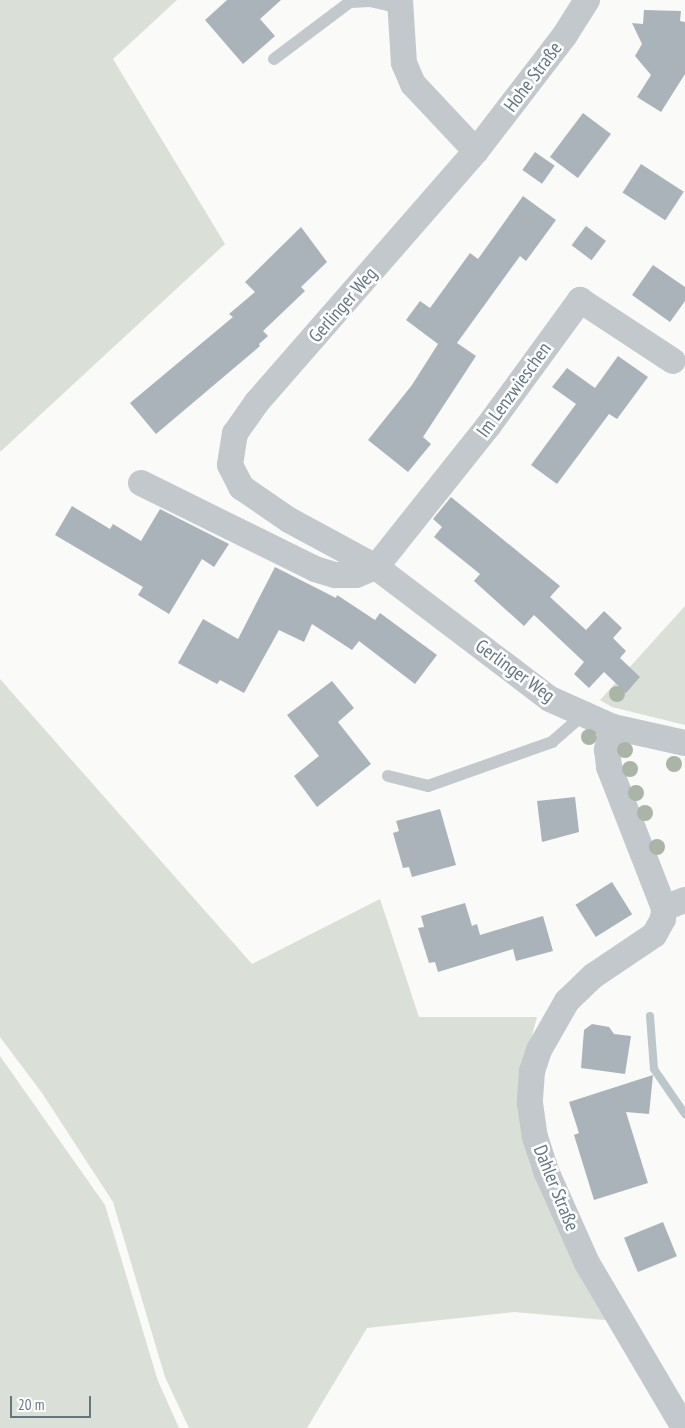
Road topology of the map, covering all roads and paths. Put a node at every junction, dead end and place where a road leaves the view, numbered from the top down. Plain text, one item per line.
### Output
1 (587, 0) edge
2 (400, 4) edge
3 (274, 59) dead end
4 (476, 151) junction
5 (673, 362) dead end
6 (141, 483) dead end
7 (376, 567) junction
8 (583, 715) junction
9 (613, 727) junction
10 (685, 743) edge
11 (388, 776) dead end
12 (674, 904) edge
13 (684, 1428) edge

1 - 4 street, Hohe Straße
2 - 3 lane
2 - 4 street
4 - 7 street, Gerlinger Weg
5 - 7 street, Im Lenzwieschen
6 - 7 street
7 - 8 street, Gerlinger Weg
8 - 9 street, Gerlinger Weg
8 - 11 lane
9 - 10 street, Gerlinger Weg
9 - 12 street
12 - 13 street, Dahler Straße

